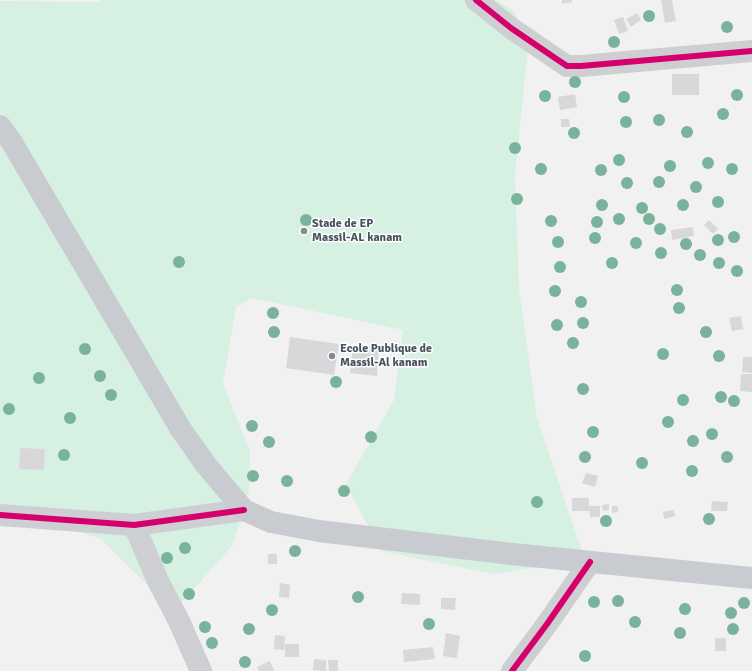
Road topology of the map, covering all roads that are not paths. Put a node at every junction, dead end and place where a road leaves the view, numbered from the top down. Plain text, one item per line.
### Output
1 (476, 0) edge
2 (752, 51) edge
3 (0, 126) edge
4 (244, 510) junction
5 (0, 515) edge
6 (134, 525) junction
7 (590, 562) junction
8 (752, 578) edge
9 (201, 671) edge
10 (512, 671) edge

1 - 2 street
3 - 4 main road
4 - 6 street
4 - 7 main road
5 - 6 street
6 - 9 street
7 - 8 main road
7 - 10 street

